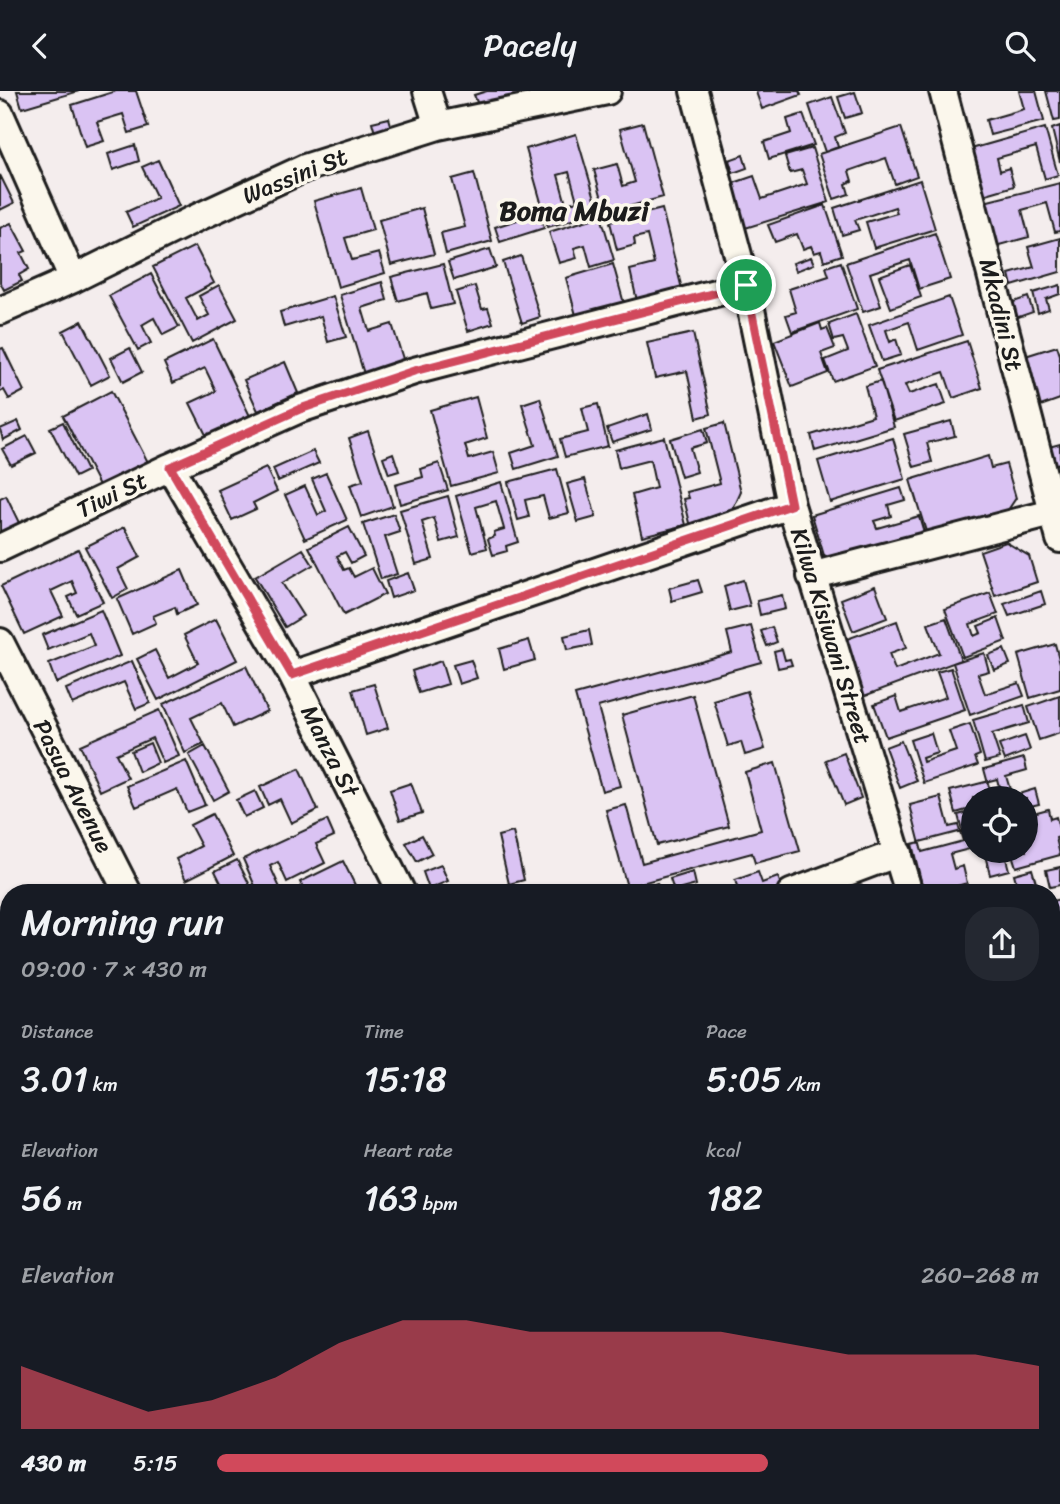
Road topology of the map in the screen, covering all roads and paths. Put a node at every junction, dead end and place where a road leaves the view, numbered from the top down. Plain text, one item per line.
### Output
1 (426, 91) edge
2 (607, 91) edge
3 (694, 91) edge
4 (943, 91) edge
5 (0, 114) edge
6 (438, 125) junction
7 (73, 279) junction
8 (746, 285) junction
9 (0, 311) edge
10 (170, 467) junction
11 (791, 505) junction
12 (1052, 513) junction
13 (1060, 539) edge
14 (0, 548) edge
15 (811, 576) junction
16 (0, 642) edge
17 (292, 675) junction
18 (898, 853) junction
19 (123, 884) edge
20 (397, 884) edge
21 (814, 884) edge
22 (907, 884) edge

1 - 6 street
2 - 6 street, Wassini St
3 - 8 street, Kilwa Kisiwani Street
4 - 12 street, Mkadini St
5 - 7 street
6 - 7 street, Wassini St
7 - 9 street, Wassini St
8 - 10 street, Tiwi St
8 - 11 street, Kilwa Kisiwani Street
10 - 14 street, Tiwi St
10 - 17 street, Manza St
11 - 15 street, Kilwa Kisiwani Street
11 - 17 street
12 - 13 street, Mkadini St
12 - 15 street
15 - 18 street, Kilwa Kisiwani Street
16 - 19 street, Pasua Avenue
17 - 20 street, Manza St
18 - 21 street
18 - 22 street, Kilwa Kisiwani Street

